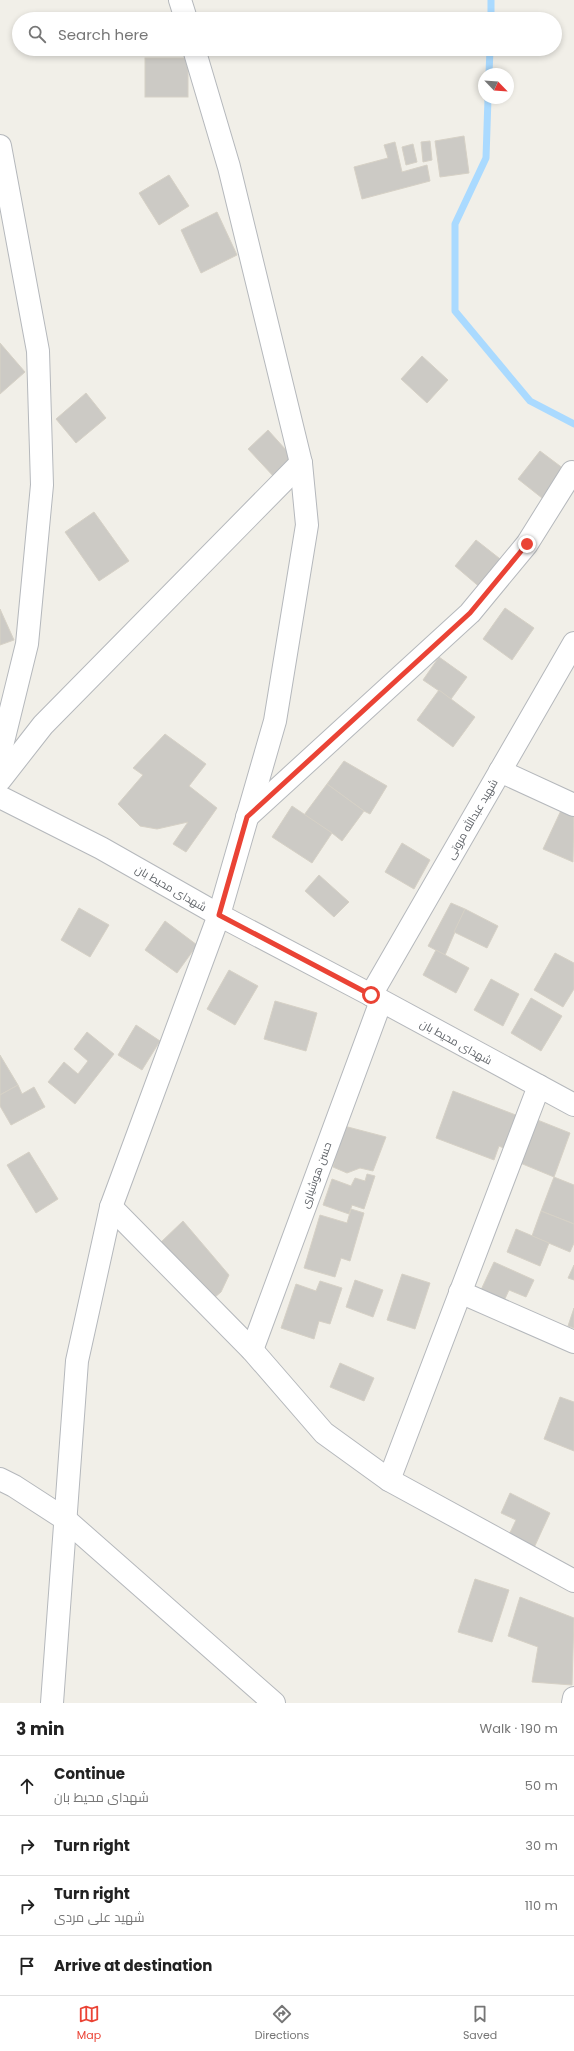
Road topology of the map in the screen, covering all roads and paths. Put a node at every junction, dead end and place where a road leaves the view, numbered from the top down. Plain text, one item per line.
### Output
1 (180, 0) edge
2 (184, 12) edge
3 (196, 56) edge
4 (0, 146) edge
5 (301, 463) junction
6 (572, 472) dead end
7 (574, 643) edge
8 (0, 754) edge
9 (500, 770) junction
10 (0, 780) edge
11 (0, 797) edge
12 (574, 805) edge
13 (247, 817) junction
14 (219, 915) junction
15 (376, 998) junction
16 (539, 1086) junction
17 (574, 1106) edge
18 (111, 1207) junction
19 (460, 1292) junction
20 (574, 1342) edge
21 (252, 1350) junction
22 (0, 1479) edge
23 (389, 1480) junction
24 (65, 1519) junction
25 (574, 1581) edge
26 (574, 1698) edge
27 (52, 1703) edge
28 (274, 1703) edge
29 (573, 1703) edge

1 - 2 street
3 - 5 street
4 - 8 street
5 - 10 street
5 - 13 street
6 - 13 street
7 - 9 street, شهید عبدالله مروتی
9 - 12 street
9 - 15 street, شهید عبدالله مروتی
11 - 14 street, شهدای محیط بان
13 - 14 street
14 - 15 street, شهدای محیط بان
14 - 18 street
15 - 16 street, شهدای محیط بان
15 - 21 street, حسن هوشیاری
16 - 17 street, شهدای محیط بان
16 - 19 street
18 - 21 street
18 - 24 street
19 - 20 street
19 - 23 street
21 - 23 street
22 - 24 street
23 - 25 street
24 - 27 street
24 - 28 street
26 - 29 street

